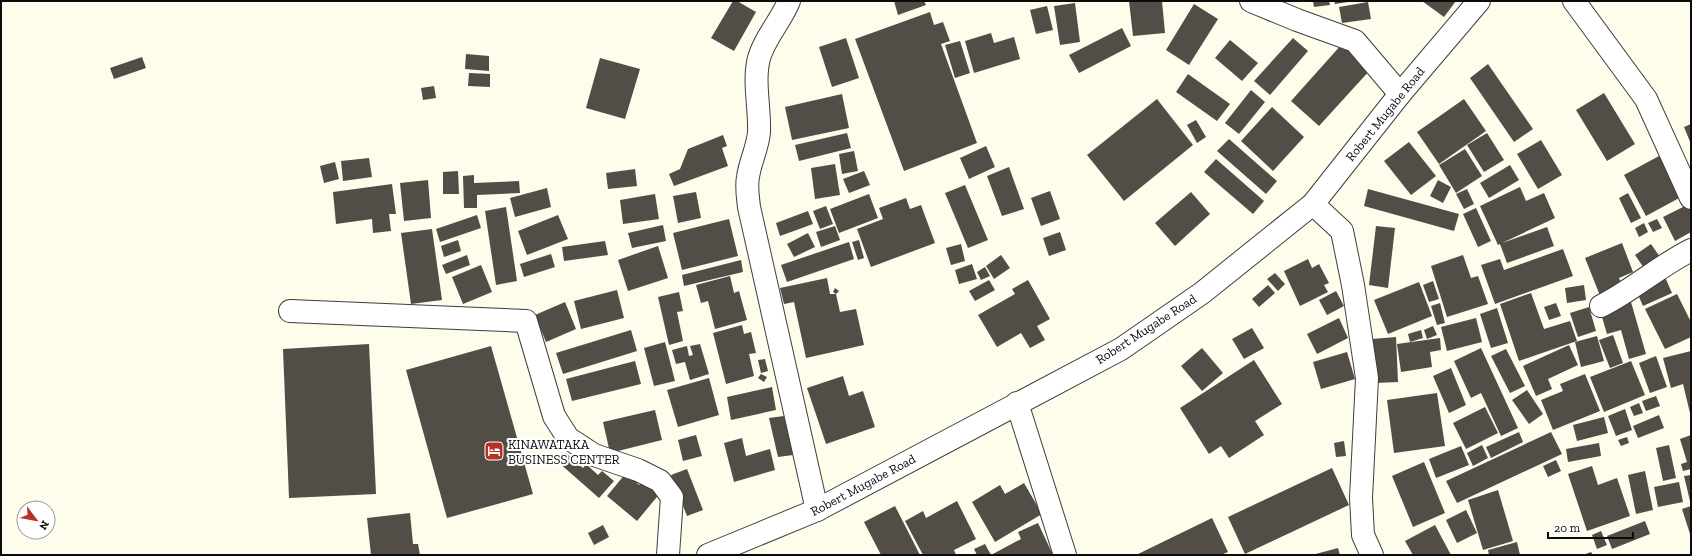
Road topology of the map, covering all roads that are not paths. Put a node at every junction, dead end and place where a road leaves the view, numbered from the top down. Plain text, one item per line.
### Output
1 (789, 1) edge
2 (1251, 1) edge
3 (1479, 1) edge
4 (1574, 1) edge
5 (1400, 94) junction
6 (1691, 198) edge
7 (1313, 204) junction
8 (1691, 250) edge
9 (1601, 306) dead end
10 (290, 310) dead end
11 (1017, 403) junction
12 (817, 510) junction
13 (668, 555) edge
14 (708, 555) edge
15 (1064, 555) edge
16 (1372, 555) edge

1 - 12 street
2 - 5 street
3 - 5 street, Robert Mugabe Road
4 - 6 street
5 - 7 street, Robert Mugabe Road
7 - 11 street, Robert Mugabe Road
7 - 16 street
8 - 9 street
10 - 13 street
11 - 12 street, Robert Mugabe Road
11 - 15 street
12 - 14 street, Robert Mugabe Road

